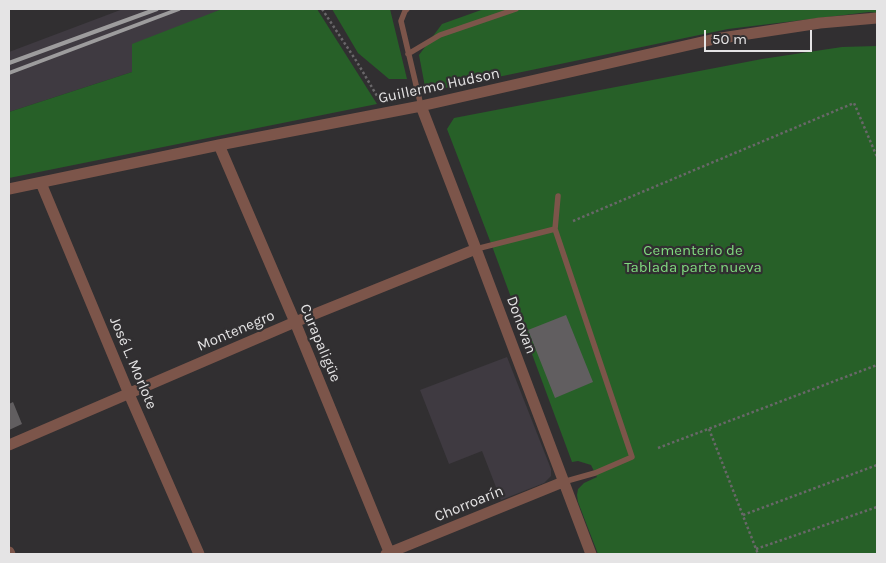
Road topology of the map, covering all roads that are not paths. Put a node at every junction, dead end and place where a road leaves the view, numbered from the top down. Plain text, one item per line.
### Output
1 (406, 9) edge
2 (516, 9) edge
3 (877, 18) edge
4 (408, 54) junction
5 (421, 106) junction
6 (219, 145) junction
7 (41, 183) junction
8 (9, 189) edge
9 (558, 196) dead end
10 (555, 229) junction
11 (476, 249) junction
12 (294, 322) junction
13 (129, 394) junction
14 (9, 445) edge
15 (563, 482) junction
16 (199, 554) edge
17 (389, 554) edge
18 (591, 554) edge

1 - 4 lane
2 - 4 lane
3 - 5 street, Guillermo Hudson
4 - 5 lane
5 - 6 street, Guillermo Hudson
5 - 11 street, Donovan
6 - 7 street, Guillermo Hudson
6 - 12 street, Curapaligüe
7 - 8 street, Guillermo Hudson
7 - 13 street, José L. Morlote
9 - 10 lane
10 - 11 lane
10 - 15 lane
11 - 12 street, Montenegro
11 - 15 street, Donovan
12 - 13 street, Montenegro
12 - 17 street, Curapaligüe
13 - 14 street, Montenegro
13 - 16 street, José L. Morlote
15 - 17 street, Chorroarín
15 - 18 street, Donovan

